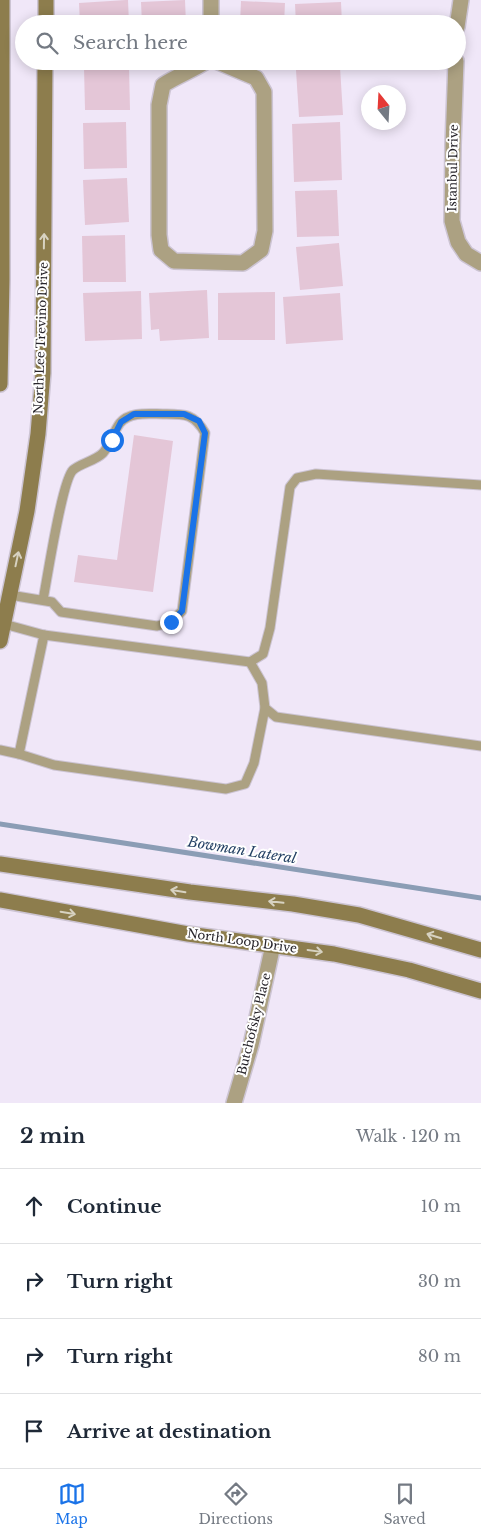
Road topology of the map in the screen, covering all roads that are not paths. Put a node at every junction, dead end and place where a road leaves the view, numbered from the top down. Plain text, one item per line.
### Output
1 (2, 0) edge
2 (46, 0) edge
3 (211, 0) edge
4 (461, 0) edge
5 (46, 15) edge
6 (211, 15) edge
7 (459, 15) edge
8 (45, 70) edge
9 (191, 70) edge
10 (237, 70) edge
11 (456, 70) edge
12 (481, 263) edge
13 (0, 384) edge
14 (481, 485) edge
15 (10, 595) junction
16 (43, 600) junction
17 (4, 624) junction
18 (44, 635) junction
19 (0, 641) edge
20 (250, 662) junction
21 (265, 708) junction
22 (481, 746) edge
23 (0, 750) edge
24 (19, 754) junction
25 (3, 863) edge
26 (0, 900) edge
27 (20, 903) junction
28 (0, 908) edge
29 (273, 945) junction
30 (481, 950) edge
31 (481, 991) edge
32 (234, 1103) edge

1 - 13 main road
2 - 5 main road
3 - 6 street
4 - 7 street
15 -> 8 main road, North Lee Trevino Drive
9 - 10 street
11 - 12 street, Istanbul Drive
14 - 20 lane
15 - 16 lane
15 - 17 main road, North Lee Trevino Drive
16 - 16 lane
17 - 18 lane
17 - 19 main road, North Lee Trevino Drive
18 - 20 lane
18 - 24 lane
20 - 21 lane
21 - 22 lane
21 - 24 lane
23 - 24 lane
30 -> 25 main road
26 - 27 main road, North Loop Drive
27 - 28 main road
27 -> 29 main road, North Loop Drive
29 -> 31 main road, North Loop Drive
29 - 32 street, Butchofsky Place

